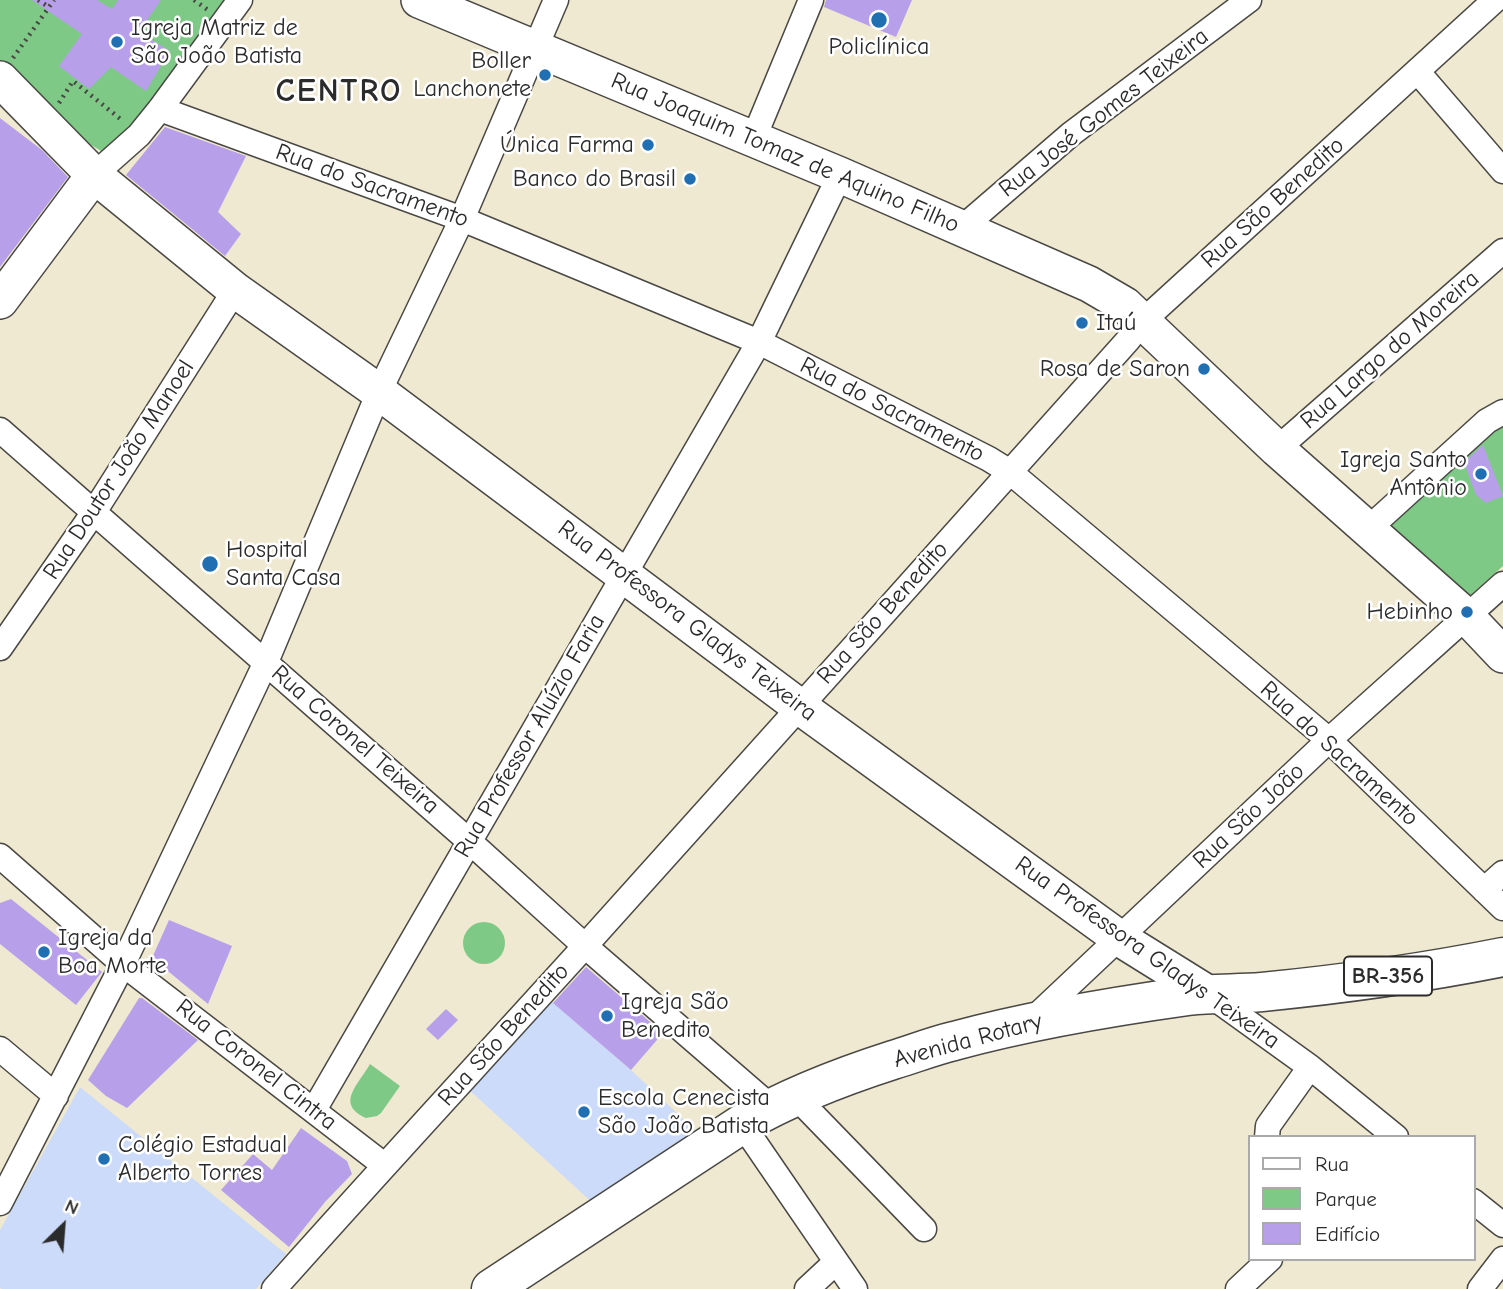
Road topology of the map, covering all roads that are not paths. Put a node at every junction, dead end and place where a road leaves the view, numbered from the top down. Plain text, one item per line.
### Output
1 (240, 0) edge
2 (419, 0) edge
3 (556, 0) edge
4 (811, 0) edge
5 (1249, 0) edge
6 (1495, 0) edge
7 (535, 48) junction
8 (1417, 71) junction
9 (4, 82) edge
10 (160, 109) junction
11 (753, 140) junction
12 (1503, 171) edge
13 (94, 175) junction
14 (840, 175) junction
15 (461, 219) junction
16 (962, 228) junction
17 (1503, 251) edge
18 (235, 290) junction
19 (0, 301) edge
20 (1143, 321) junction
21 (759, 342) junction
22 (379, 392) junction
23 (1503, 412) edge
24 (0, 430) edge
25 (1277, 449) junction
26 (1010, 472) junction
27 (94, 512) junction
28 (1367, 530) junction
29 (624, 574) junction
30 (1503, 584) edge
31 (1467, 617) junction
32 (0, 648) edge
33 (1503, 655) edge
34 (266, 662) junction
35 (800, 707) junction
36 (1329, 740) junction
37 (469, 841) junction
38 (0, 856) edge
39 (1503, 873) edge
40 (1484, 890) junction
41 (1503, 908) edge
42 (1119, 938) junction
43 (585, 946) junction
44 (1503, 957) edge
45 (123, 964) junction
46 (1209, 994) junction
47 (1029, 1023) junction
48 (0, 1049) edge
49 (1310, 1067) junction
50 (56, 1096) junction
51 (769, 1109) junction
52 (314, 1110) junction
53 (1266, 1135) edge
54 (1394, 1135) edge
55 (384, 1165) junction
56 (0, 1203) edge
57 (1475, 1203) edge
58 (1503, 1225) edge
59 (924, 1229) dead end
60 (1503, 1259) edge
61 (1268, 1261) edge
62 (836, 1262) junction
63 (274, 1289) edge
64 (491, 1289) edge
65 (807, 1289) edge
66 (855, 1289) edge
67 (1238, 1289) edge
68 (1480, 1289) edge

1 - 10 street
2 - 7 main road, Rua Joaquim Tomaz de Aquino Filho
3 - 7 street
4 - 11 street
5 - 16 street, Rua José Gomes Teixeira
6 - 8 street, Rua São Benedito
7 - 11 main road, Rua Joaquim Tomaz de Aquino Filho
7 - 15 street
8 - 12 street
8 - 20 street, Rua São Benedito
9 - 13 main road, Rua Professora Gladys Teixeira
10 - 13 street
10 - 15 street, Rua do Sacramento
11 - 14 main road, Rua Joaquim Tomaz de Aquino Filho
13 - 18 main road, Rua Professora Gladys Teixeira
13 - 19 main road
14 - 16 main road, Rua Joaquim Tomaz de Aquino Filho
14 - 21 street, Rua Professor Aluízio Faria
15 - 21 street, Rua do Sacramento
15 - 22 street
16 - 20 main road, Rua Joaquim Tomaz de Aquino Filho
17 - 25 street, Rua Largo do Moreira
18 - 22 main road, Rua Professora Gladys Teixeira
18 - 27 street, Rua Doutor João Manoel
20 - 25 main road, Rua Joaquim Tomaz de Aquino Filho
20 - 26 street, Rua São Benedito
21 - 26 street, Rua do Sacramento
21 - 29 street, Rua Professor Aluízio Faria
22 - 29 main road, Rua Professora Gladys Teixeira
22 - 34 street
23 - 28 street
24 - 27 street, Rua Coronel Teixeira
25 - 28 main road, Rua Joaquim Tomaz de Aquino Filho
26 - 35 street, Rua São Benedito
26 - 36 street, Rua do Sacramento
27 - 32 street, Rua Doutor João Manoel
27 - 34 street, Rua Coronel Teixeira
28 - 31 main road, Rua Joaquim Tomaz de Aquino Filho
29 - 35 main road, Rua Professora Gladys Teixeira
29 - 37 street, Rua Professor Aluízio Faria
30 - 31 street, Rua São João
31 - 33 main road, Rua Joaquim Tomaz de Aquino Filho
31 - 36 street, Rua São João
34 - 37 street, Rua Coronel Teixeira
34 - 45 street
35 - 42 main road, Rua Professora Gladys Teixeira
35 - 43 street, Rua São Benedito
36 - 40 street, Rua do Sacramento
36 - 42 street, Rua São João
37 - 43 street, Rua Coronel Teixeira
37 - 52 street, Rua Professor Aluízio Faria
38 - 45 street, Rua Coronel Cintra
39 - 40 street
40 - 41 street, Rua do Sacramento
42 - 46 main road, Rua Professora Gladys Teixeira
42 - 47 street, Rua São João
43 - 51 street, Rua Coronel Teixeira
43 - 55 street, Rua São Benedito
44 - 46 main road, Avenida Rotary / BR-356
45 - 50 street
45 - 52 street, Rua Coronel Cintra
46 - 47 main road, Avenida Rotary / BR-356
46 - 49 street, Rua Professora Gladys Teixeira
47 - 51 main road, Avenida Rotary / BR-356
48 - 50 street
49 - 53 street
49 - 54 street, Rua Professora Gladys Teixeira
50 - 56 street
51 - 59 street
51 - 62 street
51 - 64 main road, Avenida Rotary / BR-356
52 - 55 street, Rua Coronel Cintra
55 - 63 street, Rua São Benedito
57 - 58 street
60 - 68 street
61 - 67 street
62 - 65 street
62 - 66 street

